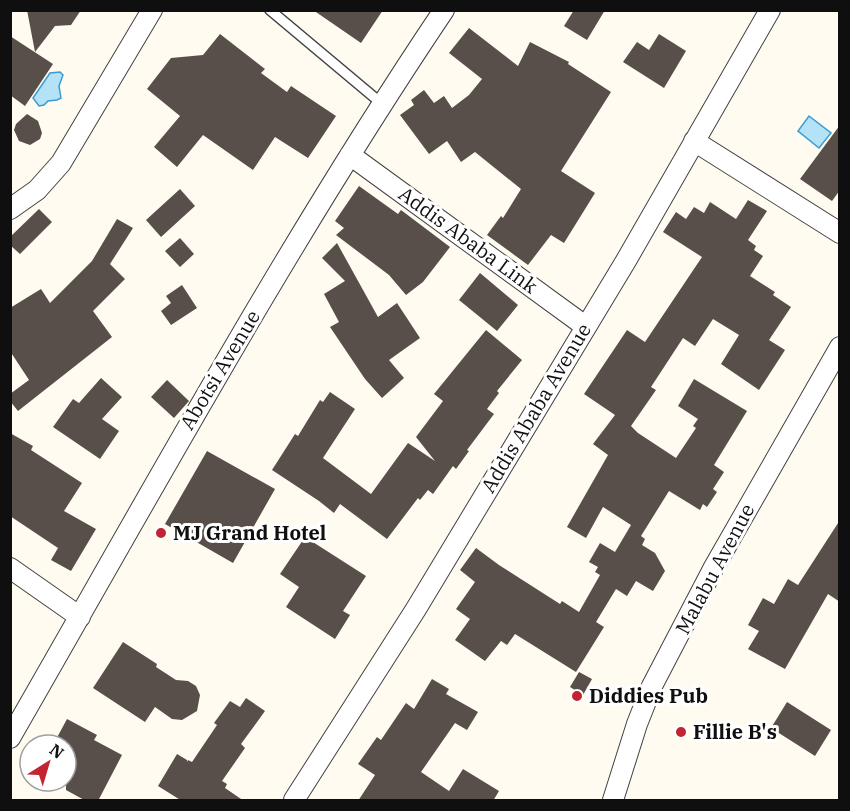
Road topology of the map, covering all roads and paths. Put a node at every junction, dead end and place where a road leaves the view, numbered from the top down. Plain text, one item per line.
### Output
1 (152, 10) edge
2 (270, 10) edge
3 (444, 10) edge
4 (770, 10) edge
5 (381, 103) junction
6 (694, 141) junction
7 (350, 155) junction
8 (10, 209) edge
9 (840, 233) edge
10 (585, 326) junction
11 (840, 347) edge
12 (10, 568) edge
13 (80, 617) junction
14 (10, 738) edge
15 (294, 801) edge
16 (613, 801) edge

1 - 8 street
2 - 5 lane
3 - 5 street, Abotsi Avenue
4 - 6 street, Addis Ababa Avenue
5 - 7 street, Abotsi Avenue
6 - 9 street
6 - 10 street, Addis Ababa Avenue
7 - 10 street, Addis Ababa Link
7 - 13 street, Abotsi Avenue
10 - 15 street, Addis Ababa Avenue
11 - 16 street, Malabu Avenue
12 - 13 street
13 - 14 street, Abotsi Avenue

